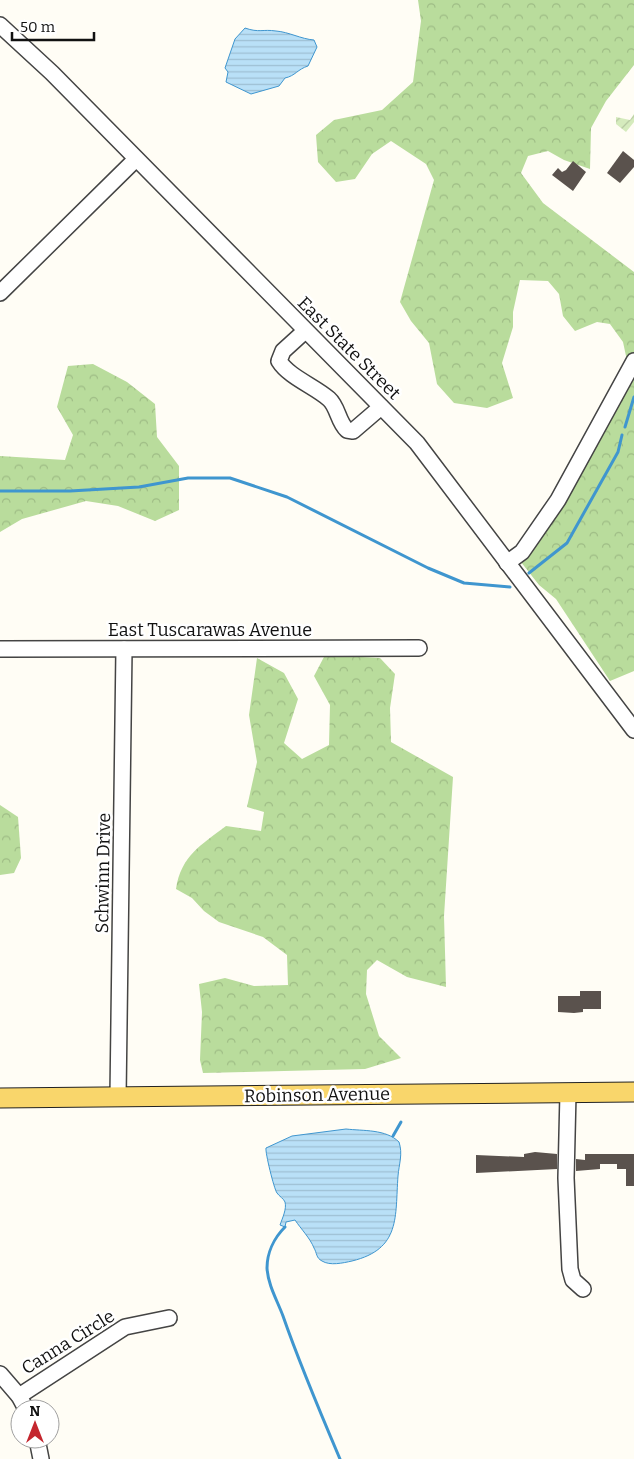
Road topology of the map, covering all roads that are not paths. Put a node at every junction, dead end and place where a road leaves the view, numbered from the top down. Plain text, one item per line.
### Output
1 (3, 35) edge
2 (136, 159) junction
3 (0, 293) edge
4 (305, 331) junction
5 (634, 361) edge
6 (381, 407) junction
7 (507, 563) junction
8 (419, 648) dead end
9 (0, 649) edge
10 (124, 649) junction
11 (634, 730) edge
12 (634, 1092) edge
13 (568, 1093) junction
14 (118, 1097) junction
15 (0, 1098) edge
16 (583, 1289) dead end
17 (168, 1318) dead end
18 (0, 1374) edge
19 (20, 1399) edge
20 (26, 1399) edge

1 - 2 street, East State Street
2 - 3 street
2 - 4 street, East State Street
4 - 6 street, East State Street
4 - 6 street
5 - 7 street
6 - 7 street, East State Street
7 - 11 street, East State Street
8 - 10 street, East Tuscarawas Avenue
9 - 10 street, East Tuscarawas Avenue
10 - 14 street, Schwinn Drive
12 - 13 main road, Robinson Avenue
13 - 14 main road, Robinson Avenue
13 - 16 street
14 - 15 main road, Robinson Avenue
17 - 20 street, Canna Circle
18 - 19 street

